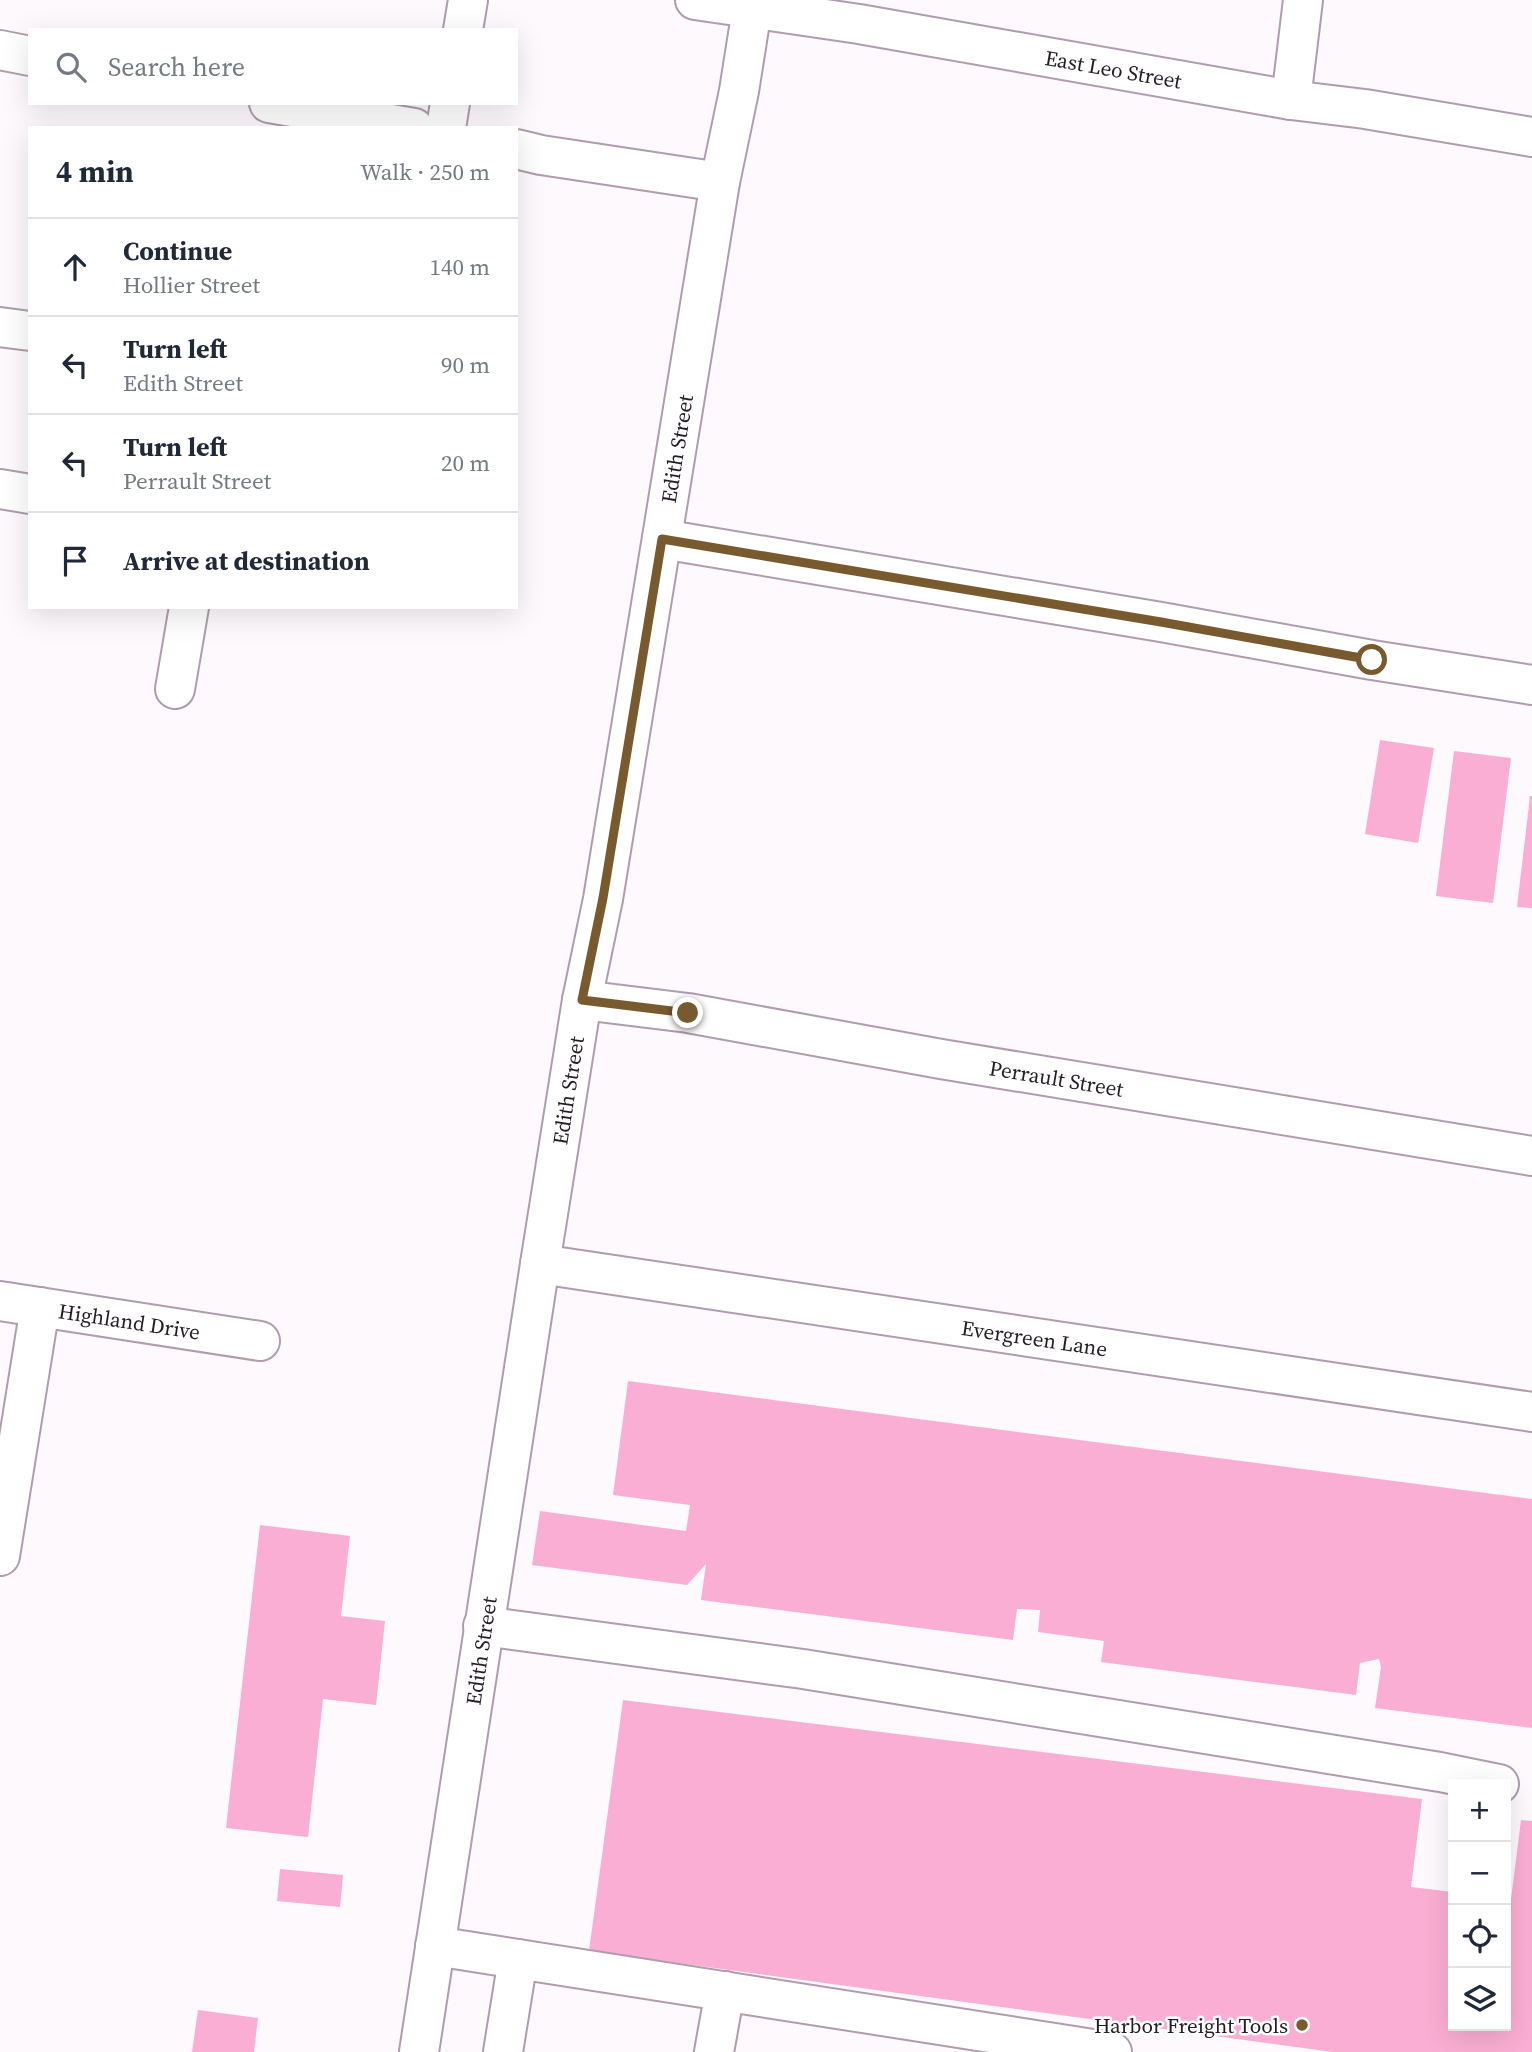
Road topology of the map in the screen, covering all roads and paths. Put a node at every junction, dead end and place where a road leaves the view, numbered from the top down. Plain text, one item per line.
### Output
1 (468, 0) edge
2 (695, 0) edge
3 (1303, 0) edge
4 (752, 9) junction
5 (463, 28) edge
6 (0, 50) edge
7 (28, 56) edge
8 (1291, 100) junction
9 (258, 105) edge
10 (281, 105) edge
11 (450, 105) edge
12 (255, 126) edge
13 (402, 126) edge
14 (446, 126) edge
15 (1532, 137) edge
16 (518, 149) edge
17 (720, 182) junction
18 (0, 327) edge
19 (28, 331) edge
20 (0, 489) edge
21 (28, 494) edge
22 (662, 539) junction
23 (189, 609) edge
24 (1532, 685) edge
25 (174, 689) dead end
26 (582, 1000) junction
27 (1532, 1156) edge
28 (540, 1264) junction
29 (0, 1301) edge
30 (40, 1307) junction
31 (260, 1341) dead end
32 (1532, 1412) edge
33 (0, 1556) edge
34 (484, 1626) junction
35 (1475, 1779) edge
36 (1511, 1787) edge
37 (1532, 1791) edge
38 (435, 1946) junction
39 (518, 1959) junction
40 (725, 1991) junction
41 (419, 2052) edge
42 (503, 2052) edge
43 (714, 2052) edge
44 (1112, 2052) edge

1 - 5 street
2 - 4 street, East Leo Street
3 - 8 street
4 - 8 street, East Leo Street
4 - 17 street, Edith Street
6 - 7 street
8 - 15 street, East Leo Street
9 - 12 street
10 - 13 street
11 - 14 street
16 - 17 street
17 - 22 street, Edith Street
18 - 19 street
20 - 21 street
22 - 24 street
22 - 26 street, Edith Street
23 - 25 street
26 - 27 street, Perrault Street
26 - 28 street, Edith Street
28 - 32 street, Evergreen Lane
28 - 34 street, Edith Street
29 - 30 street, Highland Drive
30 - 31 street, Highland Drive
30 - 33 street
34 - 35 street
34 - 38 street, Edith Street
36 - 37 street
38 - 39 street
38 - 41 street, Edith Street
39 - 40 street
39 - 42 street
40 - 43 street
40 - 44 street

